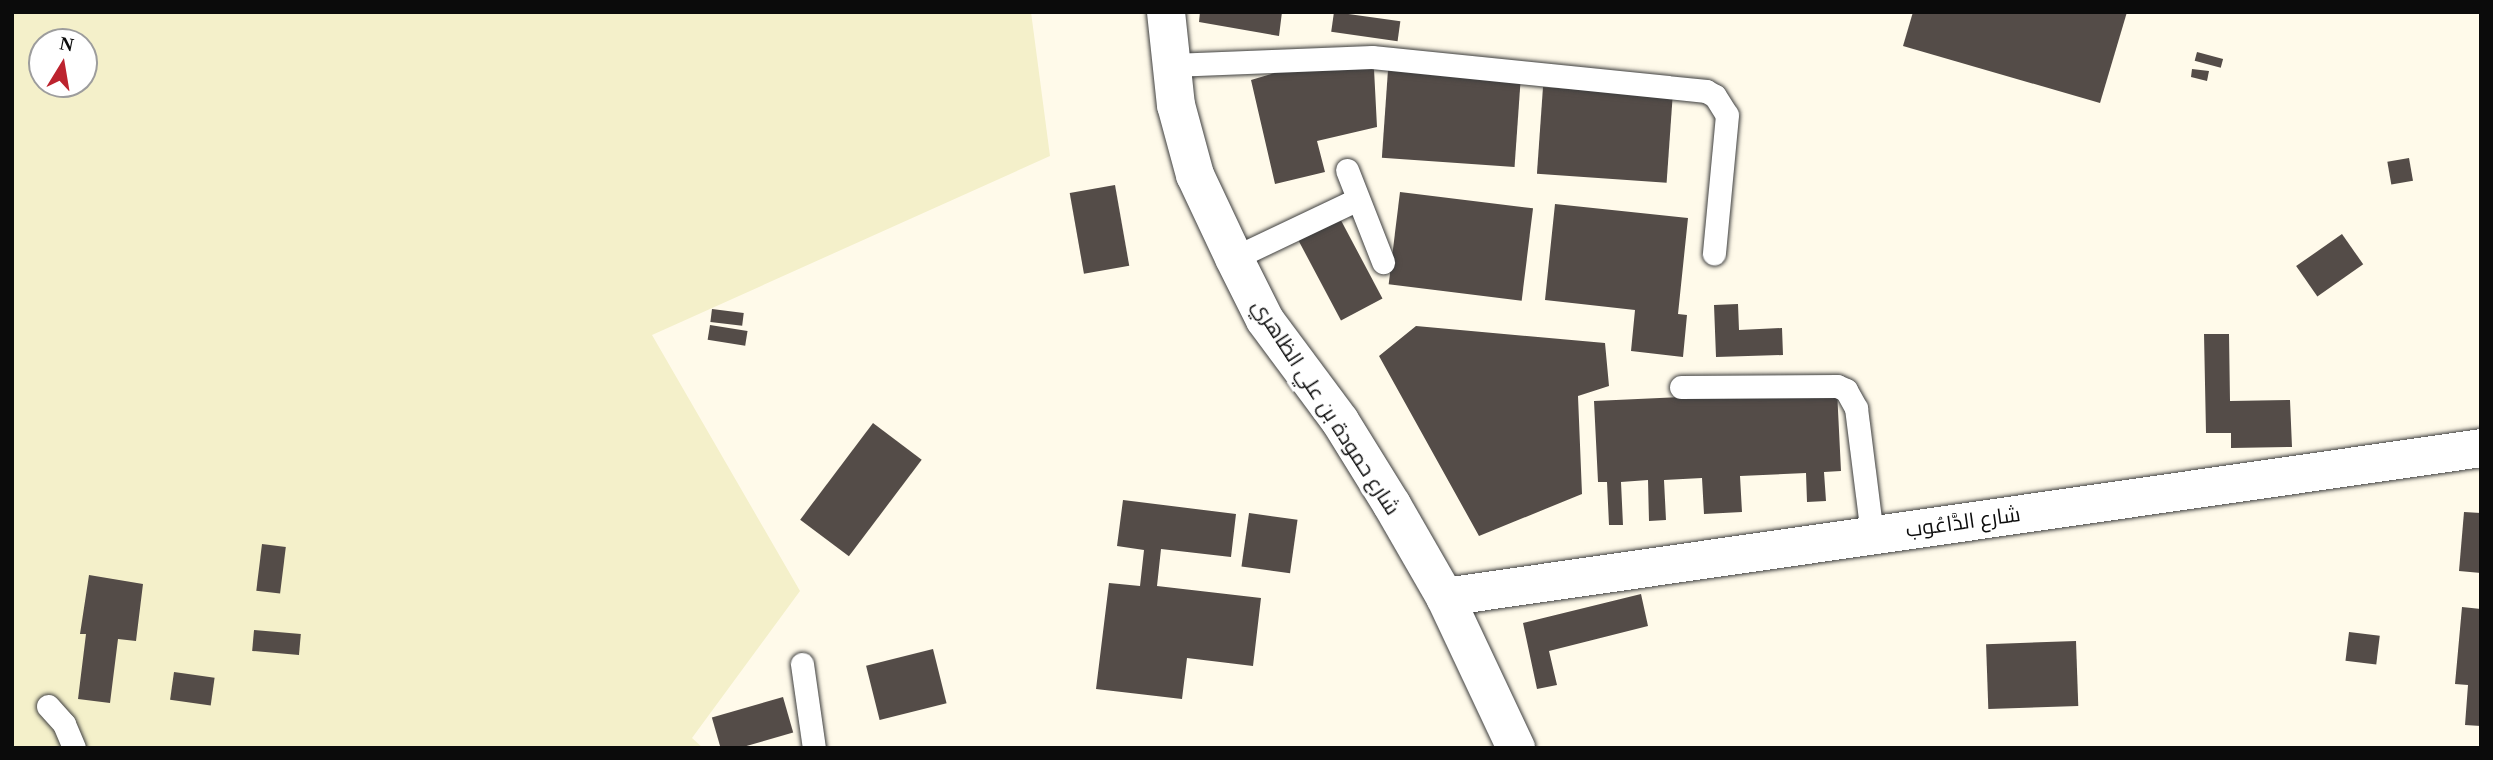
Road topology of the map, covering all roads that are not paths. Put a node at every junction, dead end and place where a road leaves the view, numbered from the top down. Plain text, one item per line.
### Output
1 (1166, 12) edge
2 (1171, 65) junction
3 (1347, 170) dead end
4 (1359, 199) junction
5 (1714, 253) dead end
6 (1234, 258) junction
7 (1383, 262) dead end
8 (1681, 387) dead end
9 (2481, 448) edge
10 (1872, 535) junction
11 (1445, 597) junction
12 (802, 664) dead end
13 (48, 706) dead end
14 (74, 748) edge
15 (814, 748) edge
16 (1516, 748) edge

1 - 2 street, شارع حمودة بن علي الظاهري
2 - 5 lane
2 - 6 street, شارع حمودة بن علي الظاهري
3 - 4 lane
4 - 6 lane
4 - 7 lane
6 - 11 street, شارع حمودة بن علي الظاهري
8 - 10 lane
9 - 10 street, شارع الدَّاعُوب
10 - 11 street, شارع الدَّاعُوب
11 - 16 street, شارع حمودة بن علي الظاهري
12 - 15 lane
13 - 14 lane

